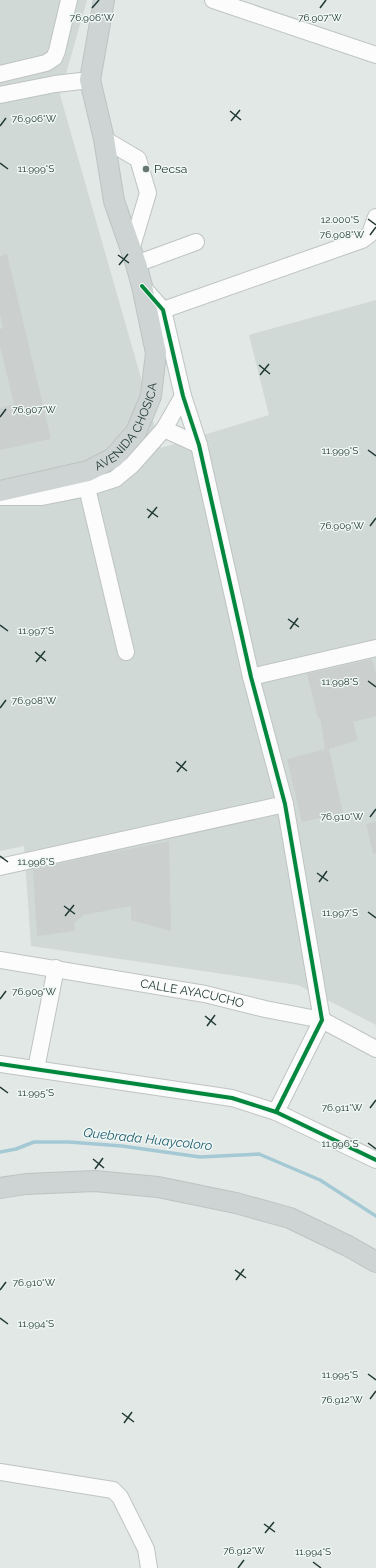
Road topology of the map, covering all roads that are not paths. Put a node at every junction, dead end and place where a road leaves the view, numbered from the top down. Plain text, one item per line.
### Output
1 (69, 0) edge
2 (104, 0) edge
3 (213, 0) edge
4 (376, 55) edge
5 (0, 74) edge
6 (90, 80) junction
7 (0, 95) edge
8 (104, 140) junction
9 (376, 217) edge
10 (196, 242) dead end
11 (133, 257) junction
12 (142, 286) junction
13 (163, 310) junction
14 (183, 396) junction
15 (164, 429) junction
16 (199, 445) junction
17 (87, 488) junction
18 (0, 491) edge
19 (0, 497) edge
20 (376, 648) edge
21 (126, 652) dead end
22 (251, 677) junction
23 (285, 804) junction
24 (0, 867) edge
25 (0, 960) edge
26 (56, 968) junction
27 (322, 1020) junction
28 (376, 1049) edge
29 (0, 1064) edge
30 (36, 1069) junction
31 (276, 1112) junction
32 (376, 1160) edge
33 (0, 1188) edge
34 (376, 1262) edge
35 (0, 1472) edge
36 (149, 1568) edge

1 - 5 street
2 - 6 main road
3 - 4 street
6 - 7 street
6 - 8 main road, AVENIDA CHOSICA
8 - 11 main road, AVENIDA CHOSICA
8 - 11 street
9 - 13 street
10 - 11 street
11 - 12 main road, AVENIDA CHOSICA
12 - 13 street
12 - 18 main road, AVENIDA CHOSICA
13 - 14 street
14 - 15 street
14 - 16 street
15 - 16 street
15 - 17 street
16 - 22 street
17 - 19 street
17 - 21 street
20 - 22 street
22 - 23 street
23 - 24 street
23 - 27 street
25 - 26 street, CALLE AYACUCHO
26 - 27 street, CALLE AYACUCHO
26 - 30 street
27 - 28 street, CALLE AYACUCHO
27 - 31 street
29 - 30 street
30 - 31 street
31 - 32 street
33 - 34 main road
35 - 36 street

